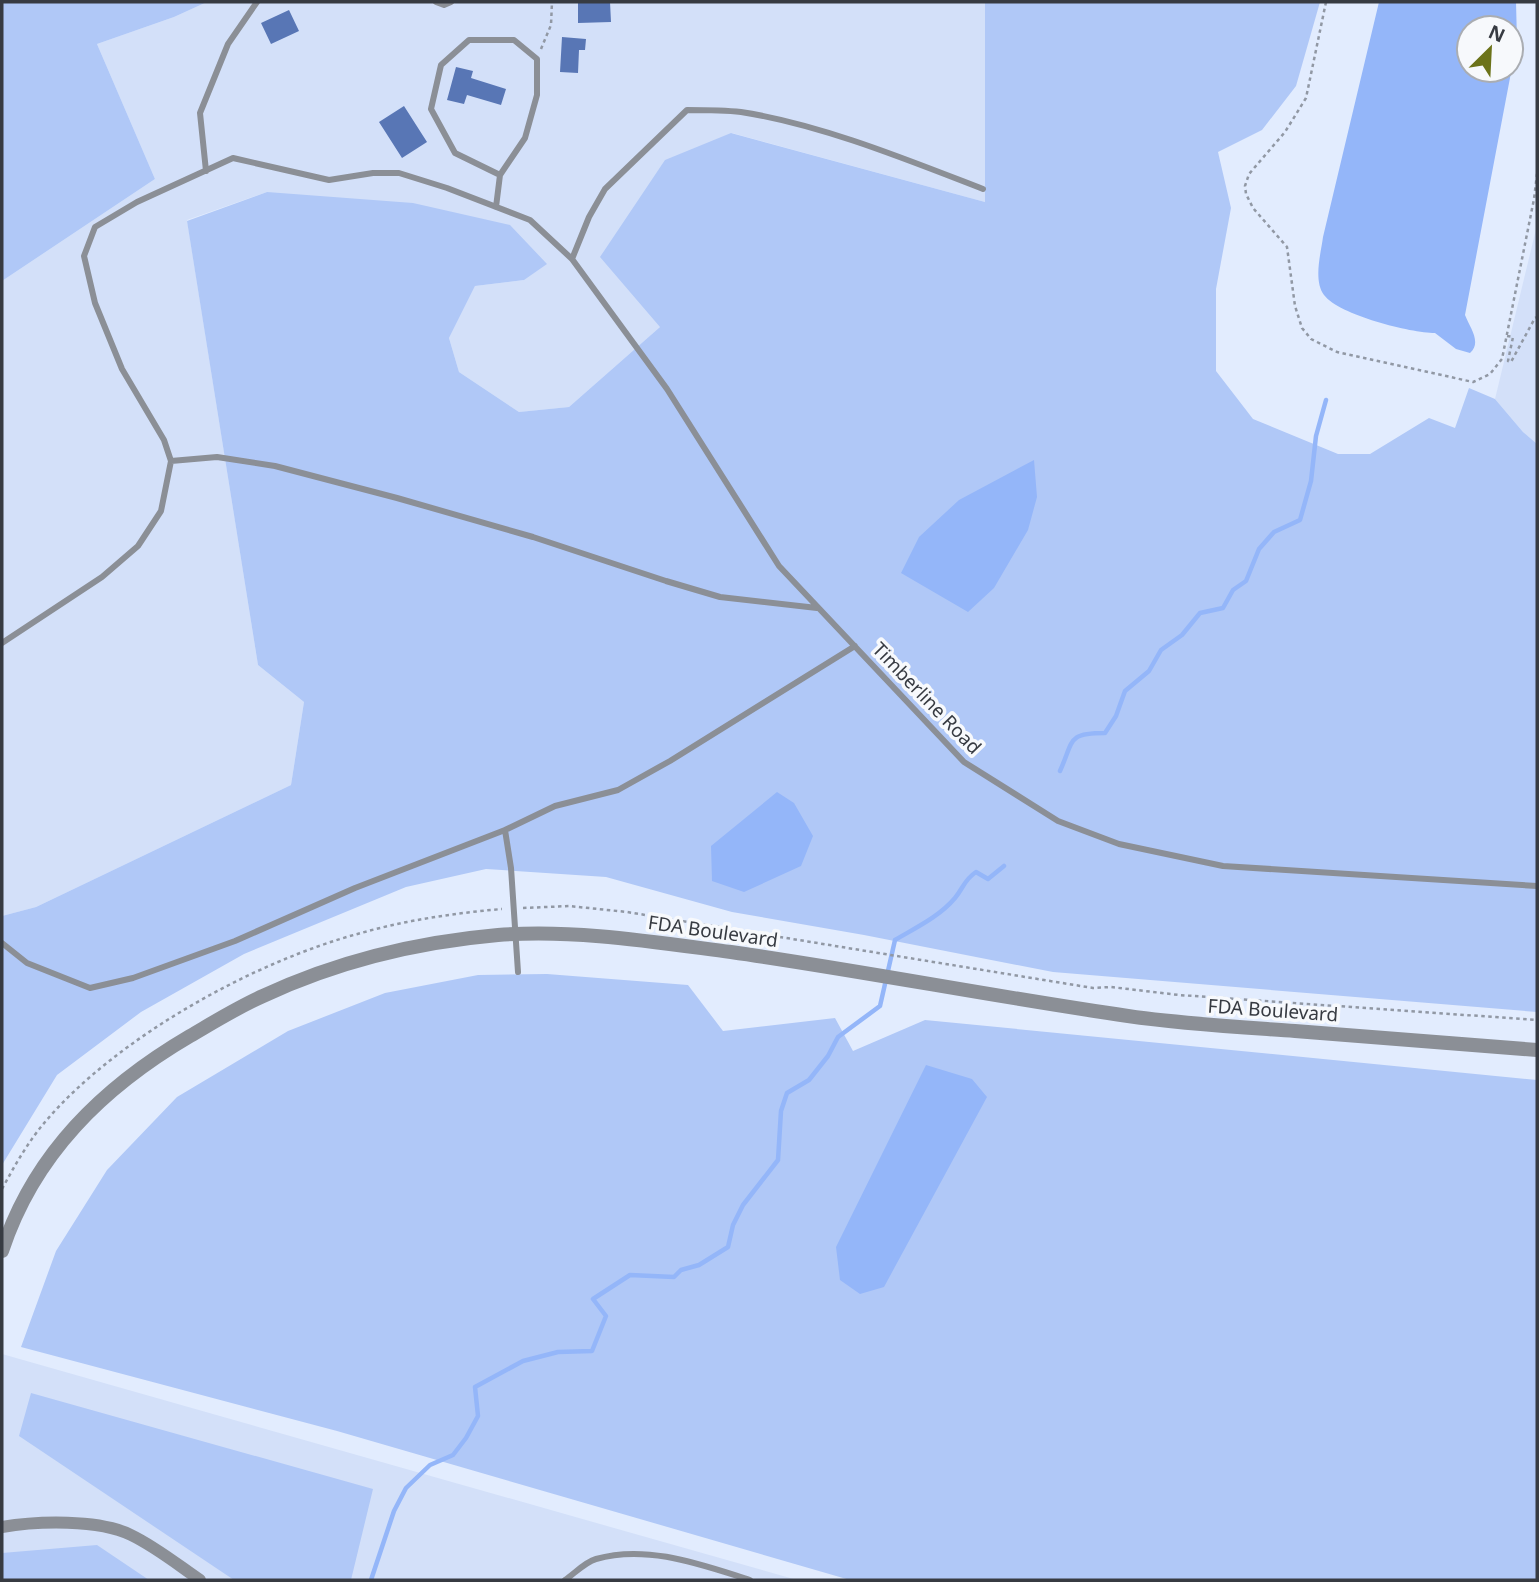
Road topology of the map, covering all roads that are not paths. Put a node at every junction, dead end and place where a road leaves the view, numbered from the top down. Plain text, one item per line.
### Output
1 (257, 2) edge
2 (436, 2) edge
3 (452, 2) edge
4 (206, 171) junction
5 (500, 175) junction
6 (983, 189) dead end
7 (496, 206) junction
8 (572, 259) junction
9 (171, 461) junction
10 (817, 608) junction
11 (2, 643) edge
12 (855, 646) junction
13 (505, 830) junction
14 (1537, 886) edge
15 (515, 935) junction
16 (2, 943) edge
17 (518, 972) dead end
18 (1537, 1050) edge
19 (2, 1251) edge
20 (2, 1527) edge
21 (200, 1580) edge
22 (565, 1580) edge
23 (750, 1580) edge

1 - 4 lane
2 - 3 lane
4 - 7 lane
4 - 9 lane
5 - 5 lane
5 - 7 lane
6 - 8 lane
7 - 8 lane, Timberline Road
8 - 10 lane, Timberline Road
9 - 10 lane
9 - 11 lane
10 - 12 lane, Timberline Road
12 - 13 lane
12 - 14 lane, Timberline Road
13 - 15 lane
13 - 16 lane
15 - 17 lane
15 - 18 street, FDA Boulevard
15 - 19 street, FDA Boulevard
20 - 21 street
22 - 23 lane

